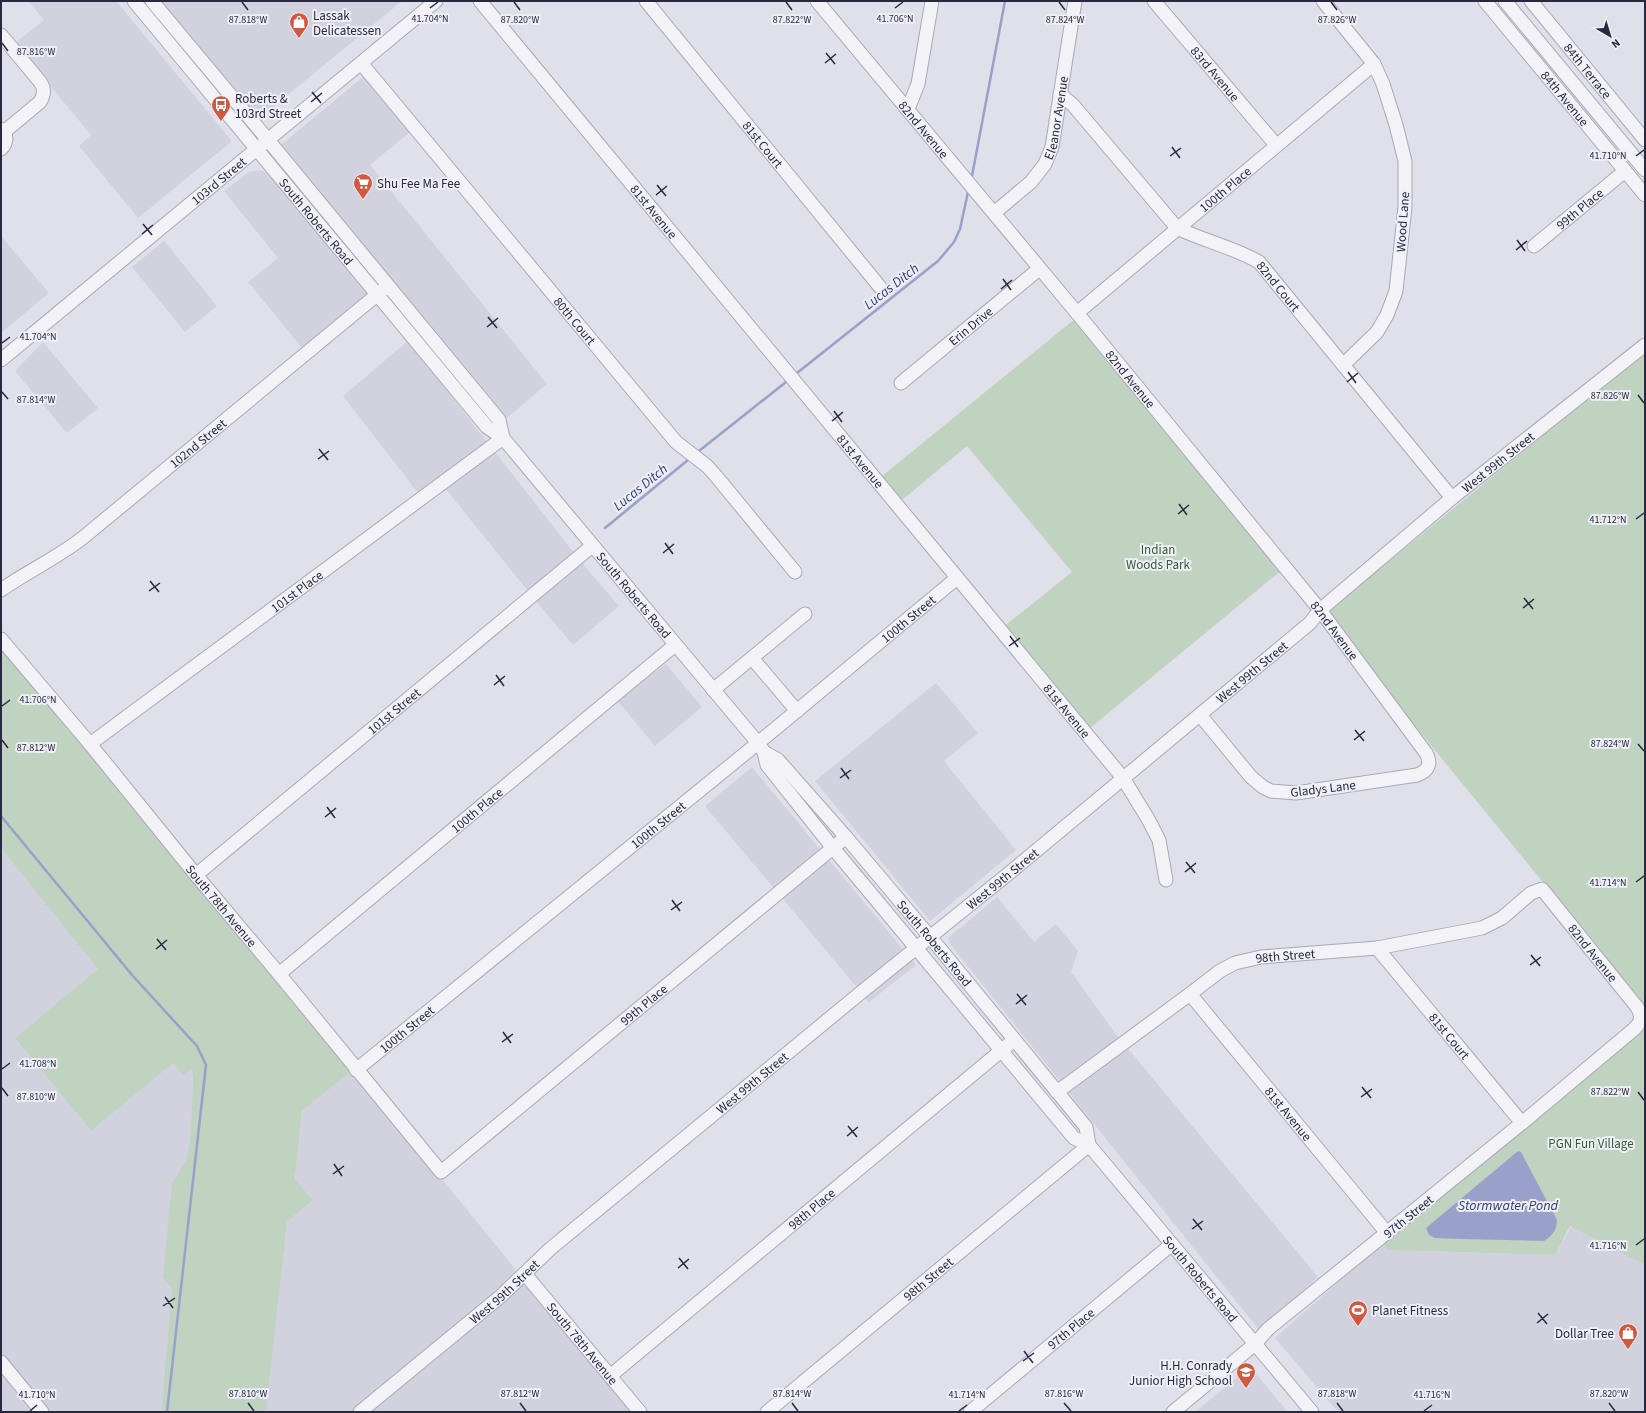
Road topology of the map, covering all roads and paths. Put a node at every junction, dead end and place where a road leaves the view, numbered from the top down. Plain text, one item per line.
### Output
1 (134, 1) edge
2 (152, 1) edge
3 (436, 1) edge
4 (480, 1) edge
5 (646, 1) edge
6 (817, 1) edge
7 (932, 1) edge
8 (1076, 1) edge
9 (1154, 1) edge
10 (1323, 1) edge
11 (1485, 1) edge
12 (1505, 1) edge
13 (1531, 1) edge
14 (1, 35) edge
15 (361, 63) junction
16 (1374, 64) junction
17 (1060, 94) junction
18 (908, 108) junction
19 (2, 131) edge
20 (268, 140) junction
21 (1645, 140) edge
22 (1276, 145) junction
23 (1, 149) edge
24 (256, 150) junction
25 (1645, 170) edge
26 (1625, 171) junction
27 (1645, 195) edge
28 (994, 213) junction
29 (1177, 228) junction
30 (1534, 246) dead end
31 (1039, 269) junction
32 (388, 285) junction
33 (880, 287) dead end
34 (377, 294) junction
35 (1077, 313) junction
36 (1645, 344) edge
37 (1, 360) edge
38 (1343, 365) junction
39 (901, 383) dead end
40 (503, 438) junction
41 (1452, 498) junction
42 (592, 546) junction
43 (795, 572) dead end
44 (957, 578) junction
45 (1, 590) edge
46 (1320, 610) junction
47 (805, 614) dead end
48 (1, 639) edge
49 (675, 645) junction
50 (752, 658) junction
51 (713, 690) junction
52 (797, 711) junction
53 (1200, 715) junction
54 (90, 744) junction
55 (761, 748) junction
56 (1429, 767) joint
57 (1123, 778) junction
58 (846, 837) junction
59 (833, 848) junction
60 (196, 875) junction
61 (1166, 880) dead end
62 (1542, 889) joint
63 (930, 937) junction
64 (917, 948) junction
65 (1377, 948) junction
66 (278, 974) junction
67 (1190, 994) junction
68 (1641, 1018) joint
69 (1014, 1040) junction
70 (1002, 1050) junction
71 (356, 1070) junction
72 (1057, 1092) junction
73 (1522, 1124) junction
74 (1089, 1145) junction
75 (441, 1172) joint
76 (1387, 1233) junction
77 (1172, 1244) junction
78 (525, 1274) junction
79 (1255, 1344) junction
80 (1, 1362) edge
81 (610, 1376) junction
82 (42, 1412) edge
83 (360, 1412) edge
84 (640, 1412) edge
85 (767, 1412) edge
86 (970, 1412) edge
87 (1173, 1412) edge
88 (1312, 1412) edge

1 - 24 street, South Roberts Road
2 - 20 street, South Roberts Road
3 - 15 street, 103rd Street
4 - 44 street, 81st Avenue
5 - 33 street, 81st Court
6 - 18 street, 82nd Avenue
7 - 18 street
8 - 17 street, Eleanor Avenue
9 - 22 street, 83rd Avenue
10 - 16 street, Wood Lane
11 - 26 street, 84th Avenue
12 - 25 street, 84th Avenue
13 - 21 street, 84th Terrace
14 - 19 street
15 - 20 street, 103rd Street
15 - 43 street, 80th Court
16 - 22 street, 100th Place
16 - 38 street, Wood Lane
17 - 28 street, Eleanor Avenue
17 - 29 street, 82nd Court
18 - 28 street, 82nd Avenue
19 - 23 street
20 - 24 street, 103rd Street
20 - 32 street, South Roberts Road
22 - 29 street, 100th Place
24 - 34 street, South Roberts Road
24 - 37 street, 103rd Street
26 - 27 street, 84th Avenue
26 - 30 street, 99th Place
28 - 31 street, 82nd Avenue
29 - 35 street, 100th Place
29 - 38 street, 82nd Court
31 - 35 street, 82nd Avenue
31 - 39 street, Erin Drive
32 - 34 street, 102nd Street
32 - 40 street, South Roberts Road
34 - 40 street, South Roberts Road
34 - 45 street, 102nd Street
35 - 46 street, 82nd Avenue
36 - 41 street, West 99th Street
38 - 41 street, 82nd Court
40 - 42 street, South Roberts Road
40 - 54 street, 101st Place
41 - 46 street, West 99th Street
42 - 49 street, South Roberts Road
42 - 60 street, 101st Street
44 - 52 street, 100th Street
44 - 57 street, 81st Avenue
46 - 53 street, West 99th Street
46 - 56 street, 82nd Avenue
47 - 50 street
48 - 54 street, South 78th Avenue
49 - 51 street, South Roberts Road
49 - 66 street, 100th Place
50 - 51 street
50 - 52 street
51 - 55 street, South Roberts Road
52 - 55 street, 100th Street
53 - 56 street, Gladys Lane
53 - 57 street, West 99th Street
54 - 60 street, South 78th Avenue
55 - 58 street, South Roberts Road
55 - 59 street, South Roberts Road
55 - 71 street, 100th Street
57 - 61 street, 81st Avenue
57 - 63 street, West 99th Street
58 - 59 street, 99th Place
58 - 63 street, South Roberts Road
59 - 64 street, South Roberts Road
59 - 75 street, 99th Place
60 - 66 street, South 78th Avenue
62 - 65 street, 98th Street
62 - 68 street, 82nd Avenue
63 - 64 street, West 99th Street
63 - 69 street, South Roberts Road
64 - 70 street, South Roberts Road
64 - 78 street, West 99th Street
65 - 67 street, 98th Street
65 - 73 street, 81st Court
66 - 71 street, South 78th Avenue
67 - 72 street, 98th Street
67 - 76 street, 81st Avenue
68 - 73 street, 97th Street
69 - 70 street, 98th Place
69 - 72 street, South Roberts Road
70 - 74 street, South Roberts Road
70 - 81 street, 98th Place
71 - 75 street, South 78th Avenue
72 - 74 street, South Roberts Road
73 - 76 street, 97th Street
74 - 77 street, South Roberts Road
74 - 85 street, 98th Street
76 - 79 street, 97th Street
77 - 79 street, South Roberts Road
77 - 86 street, 97th Place
78 - 81 street, South 78th Avenue
78 - 83 street, West 99th Street
79 - 87 street, 97th Street
79 - 88 street, South Roberts Road
80 - 82 street
81 - 84 street, South 78th Avenue

